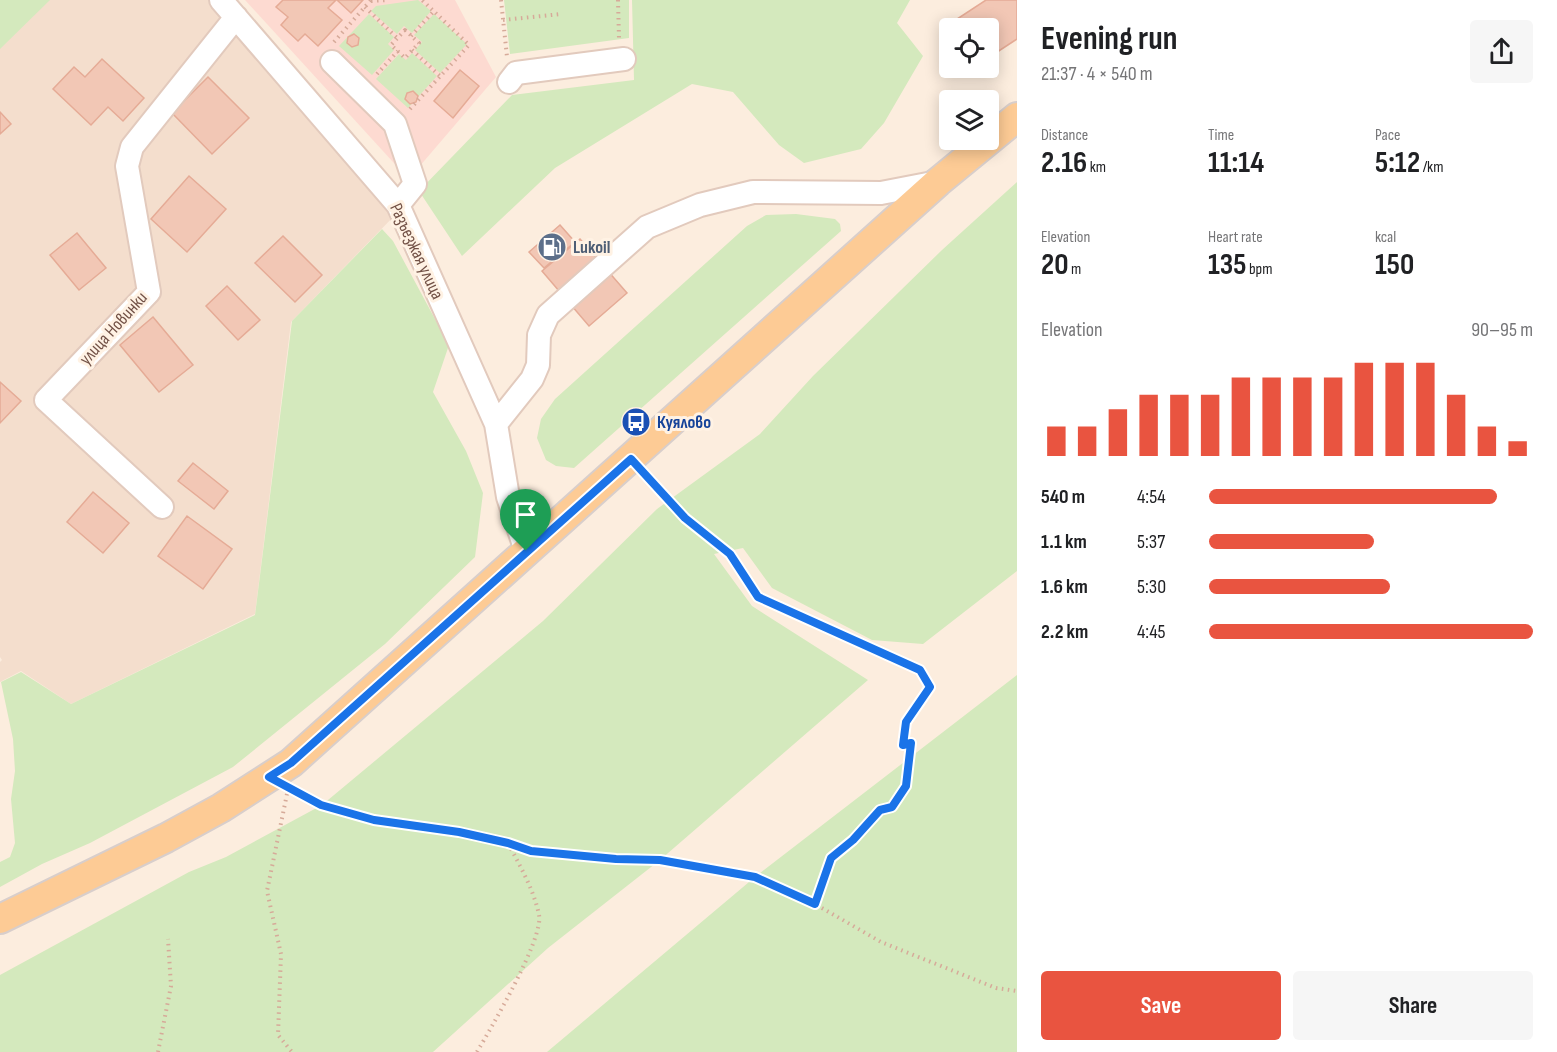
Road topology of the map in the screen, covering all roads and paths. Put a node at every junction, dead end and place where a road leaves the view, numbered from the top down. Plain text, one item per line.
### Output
1 (221, 0) edge
2 (387, 0) edge
3 (422, 0) edge
4 (501, 0) edge
5 (618, 0) edge
6 (371, 1) edge
7 (365, 7) junction
8 (434, 11) junction
9 (561, 14) dead end
10 (237, 17) junction
11 (503, 20) junction
12 (411, 36) junction
13 (397, 38) junction
14 (412, 50) junction
15 (398, 51) junction
16 (622, 60) joint
17 (332, 62) joint
18 (377, 74) dead end
19 (440, 76) junction
20 (512, 77) joint
21 (1017, 117) edge
22 (395, 124) junction
23 (938, 182) junction
24 (398, 205) junction
25 (496, 424) junction
26 (631, 459) junction
27 (162, 507) dead end
28 (526, 551) junction
29 (508, 843) junction
30 (815, 904) junction
31 (0, 919) edge
32 (168, 939) dead end
33 (1017, 991) edge
34 (158, 1052) edge
35 (292, 1052) edge
36 (477, 1052) edge

1 - 10 street, Разъезжая улица
2 - 6 path
3 - 8 path
4 - 11 path
5 - 16 path
6 - 7 path
7 - 13 path
7 - 17 path
8 - 12 path
8 - 19 path
9 - 11 path
10 - 24 street, Разъезжая улица
10 - 27 street, улица Новинки
11 - 20 path
12 - 13 path
12 - 14 path
13 - 15 path
14 - 15 path
14 - 19 path
15 - 18 path
16 - 20 street
17 - 22 street
19 - 22 path
21 - 23 main road
22 - 24 street
23 - 25 street
23 - 26 main road
24 - 25 street, Разъезжая улица
25 - 28 street, Разъезжая улица
26 - 28 main road
26 - 30 path
28 - 31 main road
29 - 30 path
29 - 35 path
29 - 36 path
30 - 33 path
32 - 34 path

